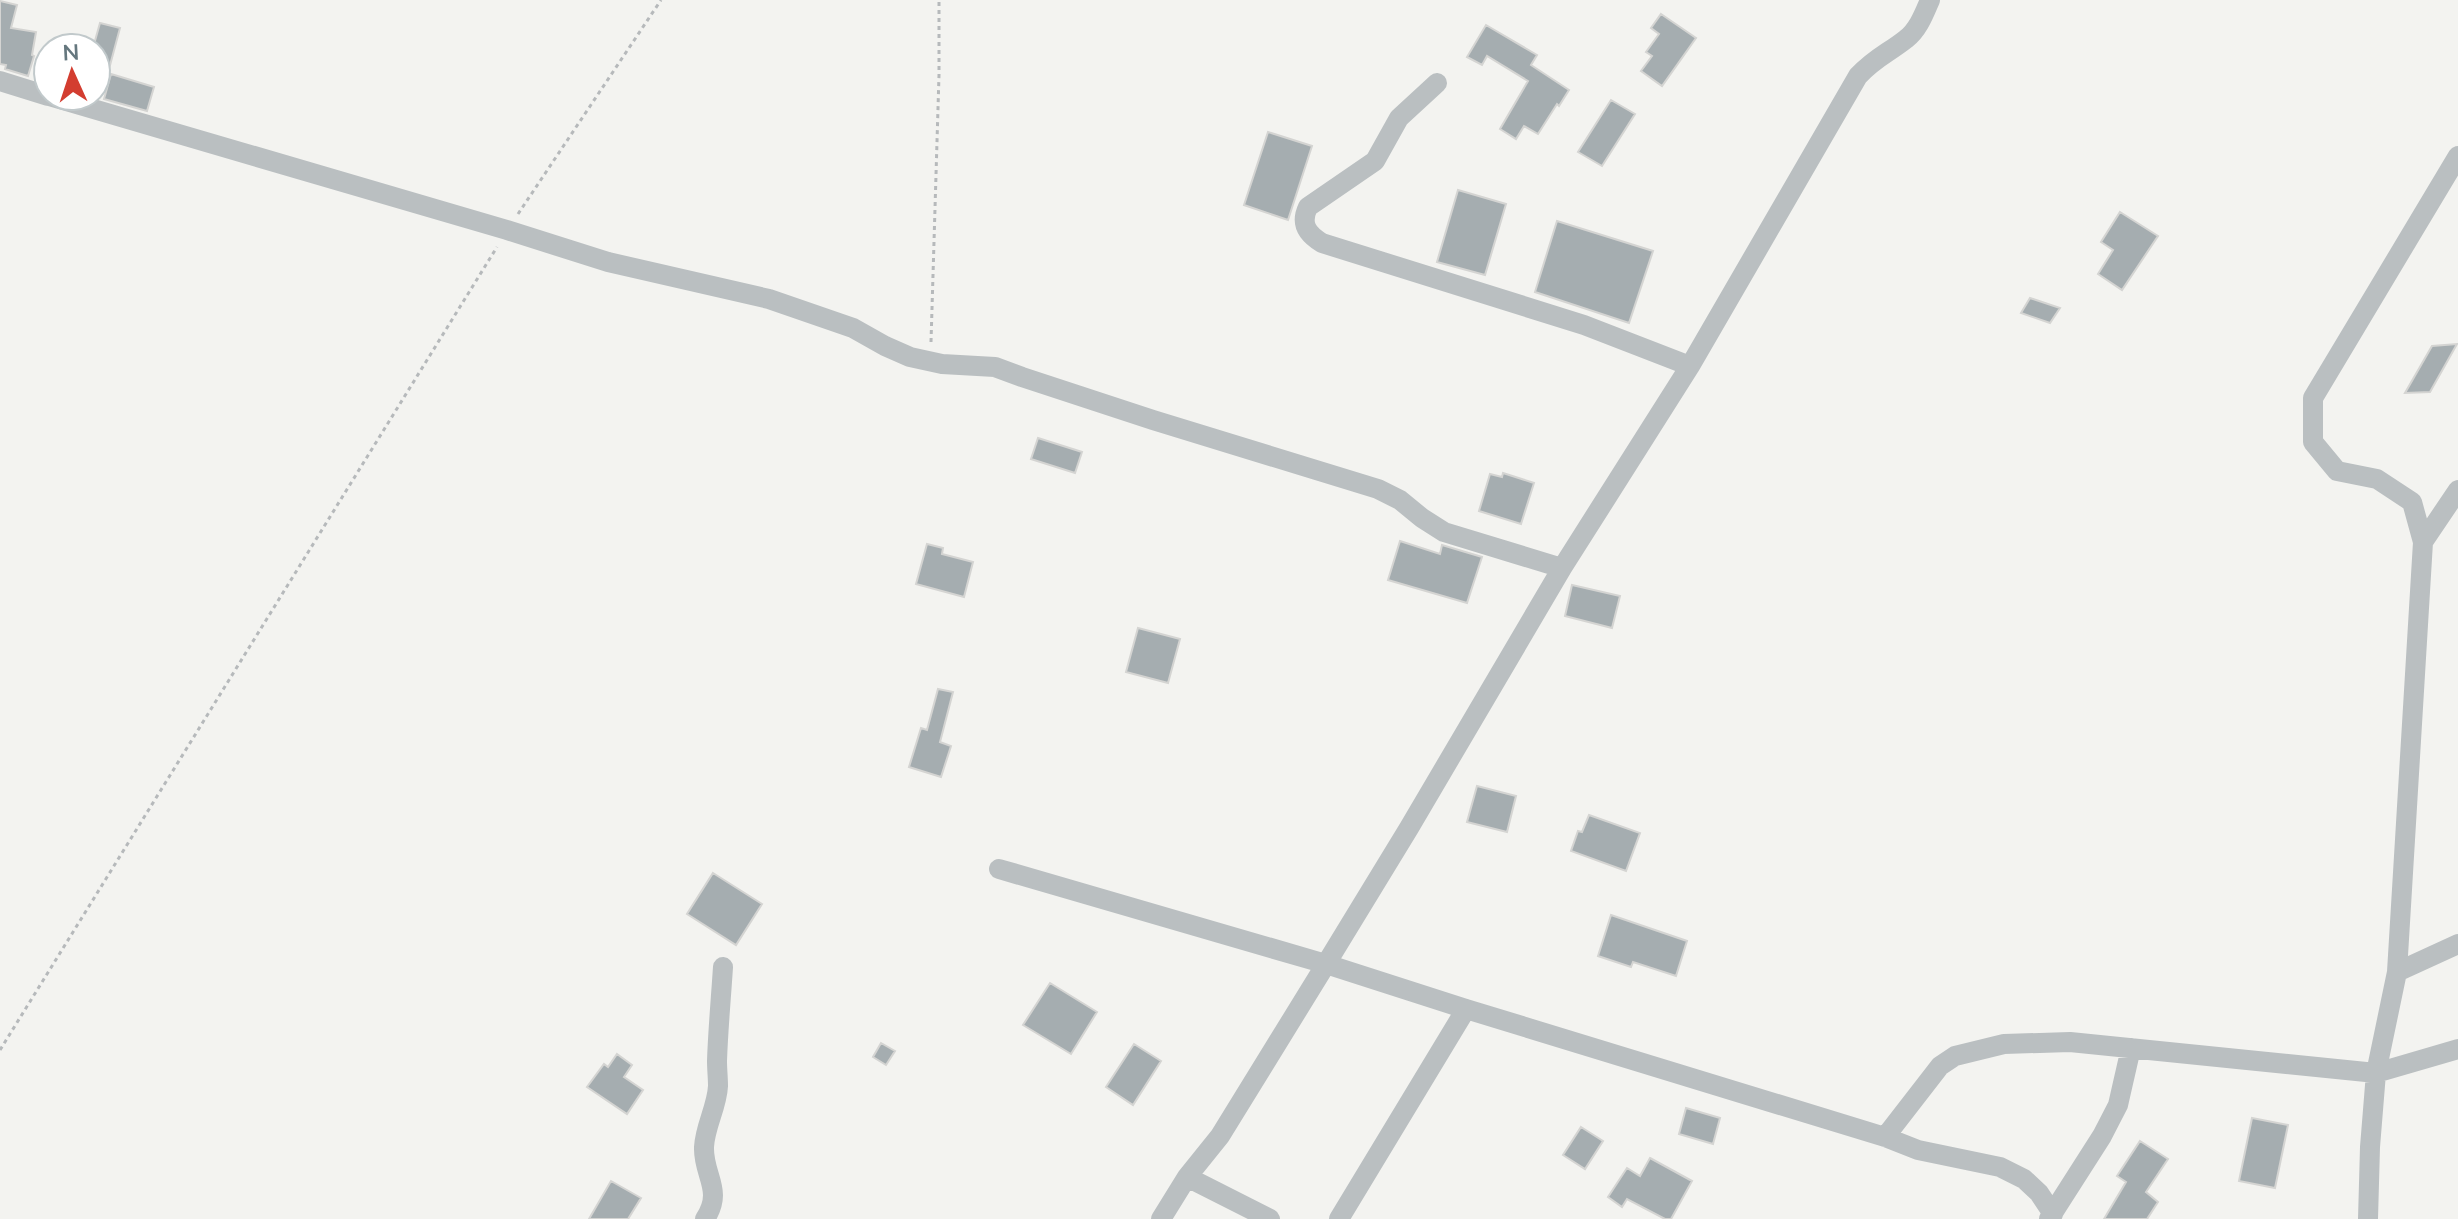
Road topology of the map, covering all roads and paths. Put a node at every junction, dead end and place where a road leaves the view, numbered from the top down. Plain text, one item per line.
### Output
1 (661, 0) edge
2 (939, 0) edge
3 (1930, 0) edge
4 (0, 81) edge
5 (1437, 83) dead end
6 (32, 91) edge
7 (103, 112) edge
8 (2458, 156) edge
9 (507, 230) junction
10 (931, 361) junction
11 (1690, 366) junction
12 (2458, 490) edge
13 (2423, 542) junction
14 (1562, 568) junction
15 (999, 869) dead end
16 (2458, 944) edge
17 (1326, 964) junction
18 (723, 967) dead end
19 (2397, 972) junction
20 (1466, 1009) junction
21 (2131, 1048) junction
22 (2458, 1049) edge
23 (0, 1050) edge
24 (2376, 1073) junction
25 (1885, 1137) junction
26 (1187, 1177) junction
27 (2051, 1216) edge
28 (705, 1219) edge
29 (1161, 1219) edge
30 (1270, 1219) edge
31 (1339, 1219) edge
32 (2368, 1219) edge

1 - 9 path
2 - 10 path
3 - 11 street
4 - 6 street
5 - 11 street
7 - 9 street
8 - 13 street
9 - 10 street
9 - 23 path
10 - 14 street
11 - 14 street
12 - 13 street
13 - 19 street
14 - 17 street
15 - 17 street
16 - 19 street
17 - 20 street
17 - 26 street
18 - 28 street
19 - 24 street
20 - 25 street
20 - 31 street
21 - 24 street
21 - 25 street
21 - 27 street
22 - 24 street
24 - 32 street
25 - 27 street
26 - 29 street
26 - 30 street

